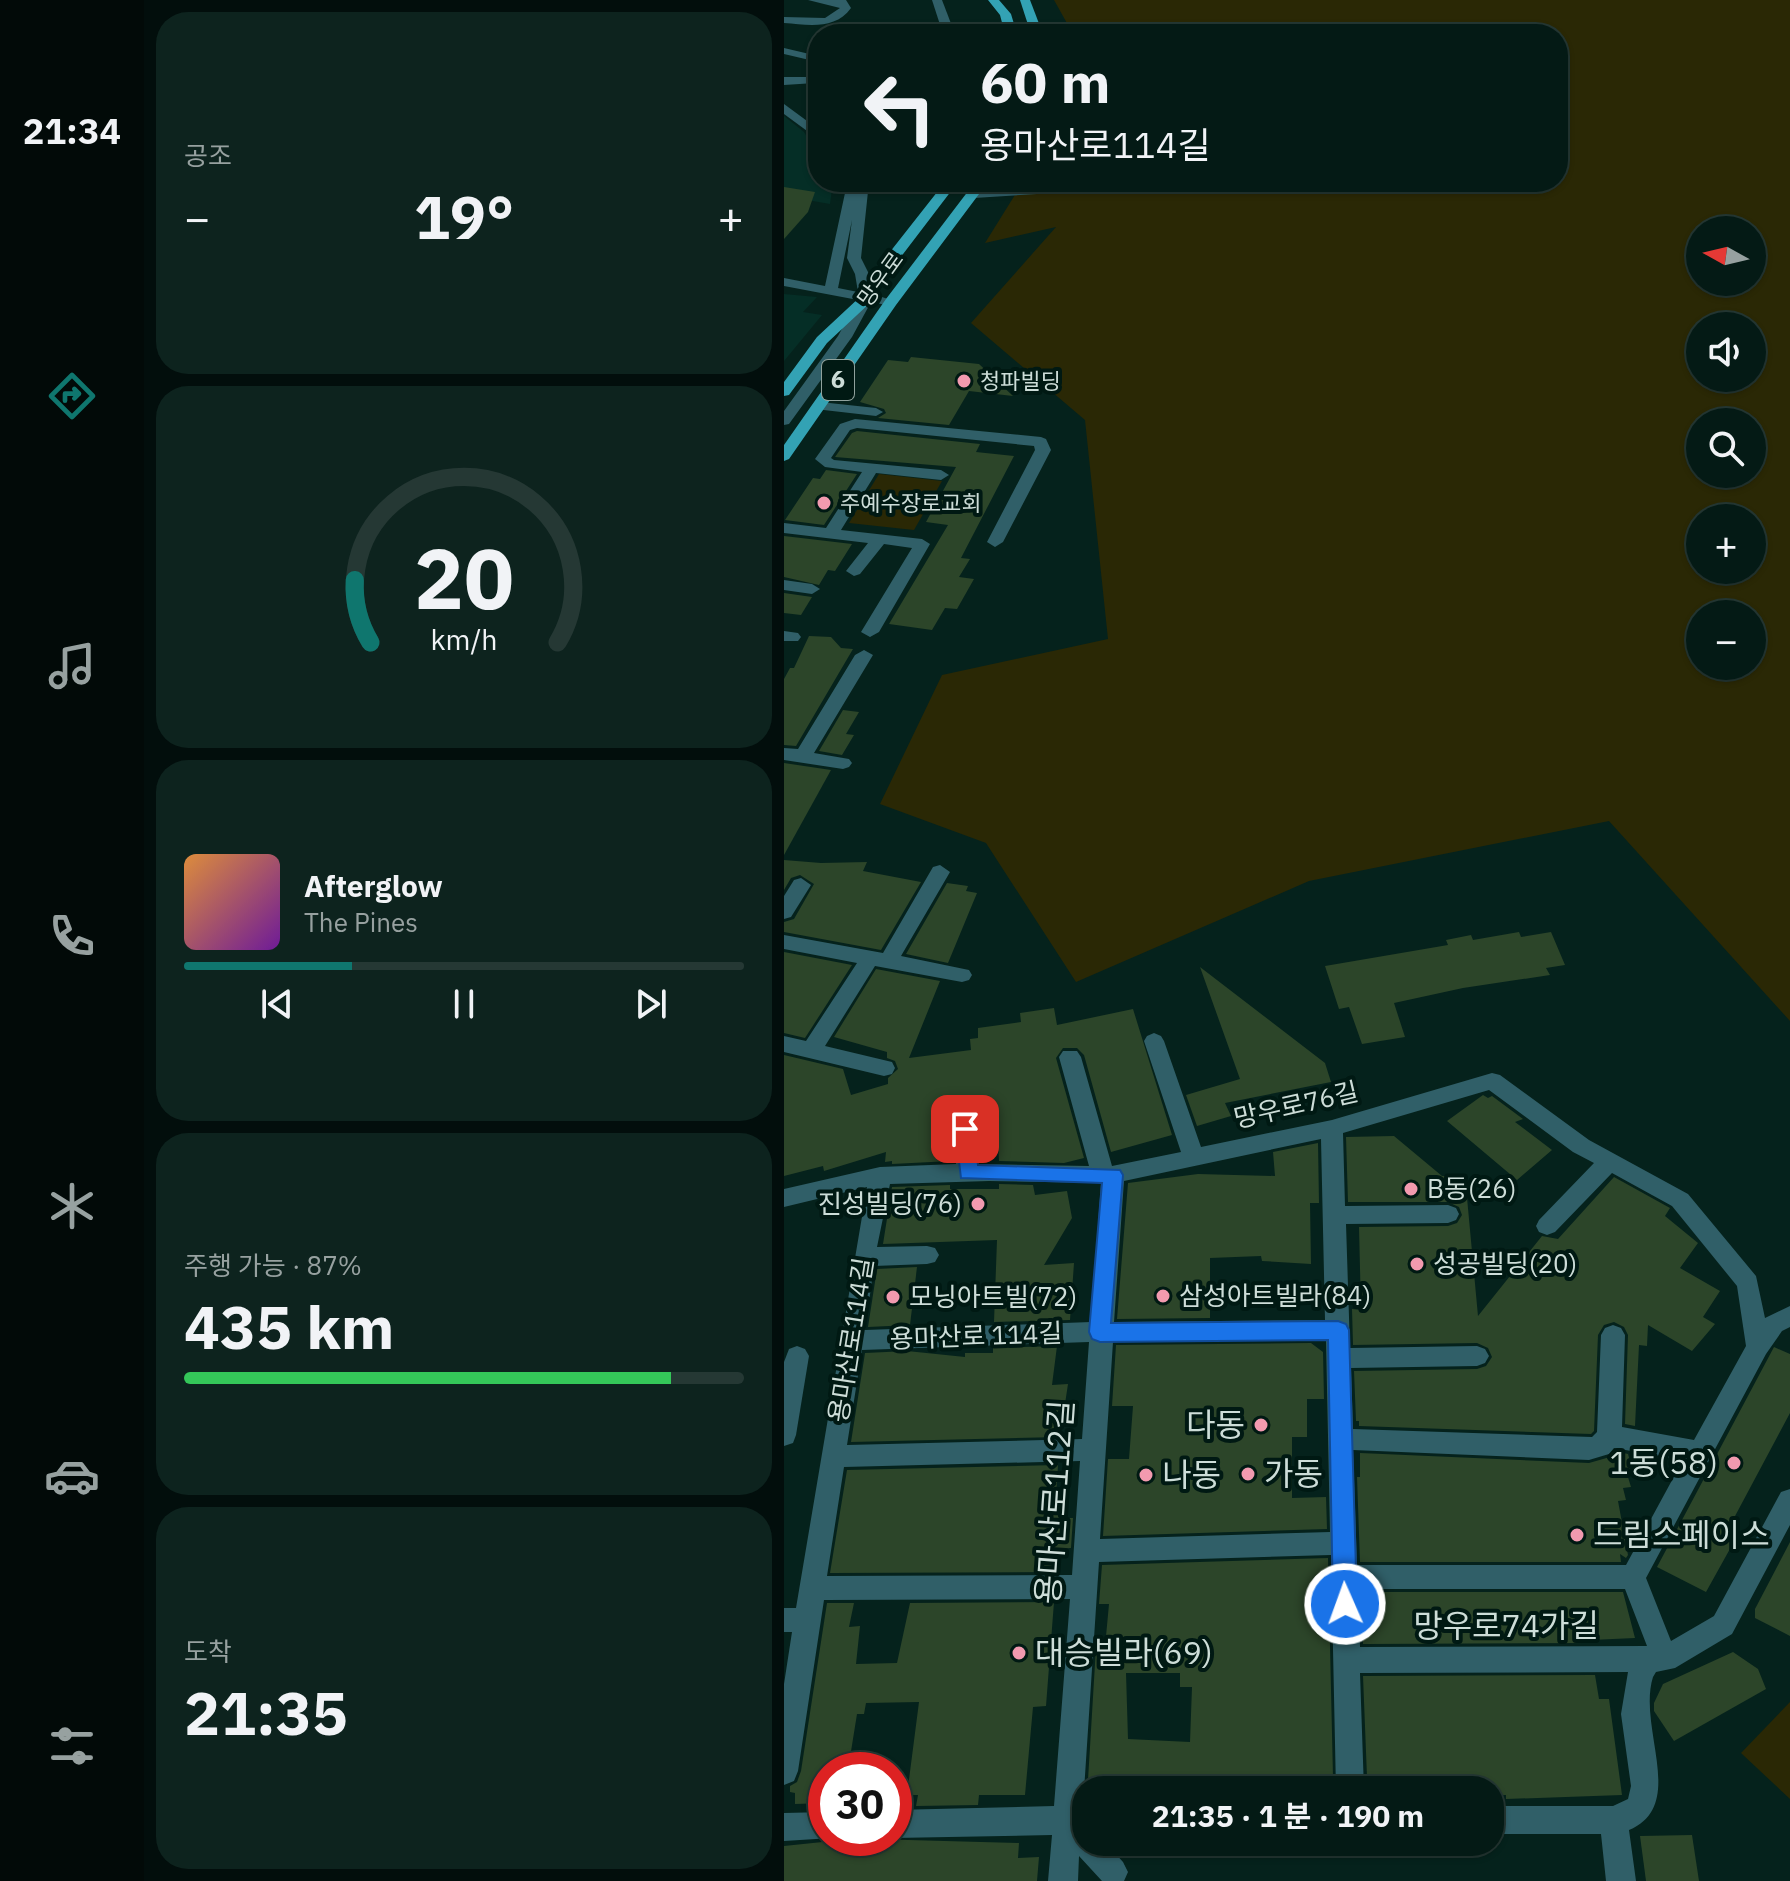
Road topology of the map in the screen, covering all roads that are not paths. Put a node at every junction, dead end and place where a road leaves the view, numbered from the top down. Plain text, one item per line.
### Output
1 (813, 0) edge
2 (937, 0) edge
3 (993, 0) edge
4 (1025, 0) edge
5 (784, 20) edge
6 (945, 24) edge
7 (1008, 24) edge
8 (1033, 24) edge
9 (784, 51) edge
10 (808, 57) edge
11 (784, 81) edge
12 (808, 81) edge
13 (786, 109) edge
14 (803, 110) dead end
15 (808, 116) edge
16 (808, 127) edge
17 (851, 192) edge
18 (862, 192) edge
19 (944, 192) edge
20 (1020, 192) edge
21 (974, 194) joint
22 (784, 282) edge
23 (831, 291) junction
24 (866, 299) junction
25 (891, 302) junction
26 (784, 392) edge
27 (820, 406) junction
28 (784, 421) edge
29 (996, 424) dead end
30 (784, 456) edge
31 (872, 468) junction
32 (941, 475) dead end
33 (784, 528) edge
34 (830, 534) junction
35 (879, 540) junction
36 (995, 542) dead end
37 (854, 571) dead end
38 (784, 585) edge
39 (812, 589) dead end
40 (870, 632) dead end
41 (864, 655) dead end
42 (790, 755) edge
43 (843, 763) dead end
44 (940, 872) dead end
45 (801, 885) dead end
46 (784, 912) edge
47 (784, 942) edge
48 (879, 960) junction
49 (962, 975) dead end
50 (1154, 1041) dead end
51 (784, 1044) edge
52 (811, 1050) junction
53 (1070, 1057) dead end
54 (884, 1068) dead end
55 (963, 1107) dead end
56 (1332, 1128) junction
57 (1194, 1158) junction
58 (1610, 1161) junction
59 (968, 1173) junction
60 (1108, 1175) junction
61 (880, 1176) junction
62 (784, 1198) edge
63 (1448, 1214) dead end
64 (1333, 1215) junction
65 (1547, 1226) dead end
66 (927, 1255) dead end
67 (864, 1257) junction
68 (1790, 1316) edge
69 (1338, 1330) junction
70 (1100, 1332) junction
71 (1613, 1335) dead end
72 (852, 1340) junction
73 (1758, 1347) junction
74 (797, 1356) dead end
75 (1477, 1356) dead end
76 (1340, 1358) junction
77 (784, 1435) edge
78 (1609, 1436) junction
79 (1340, 1439) junction
80 (1092, 1450) junction
81 (1703, 1453) junction
82 (833, 1456) junction
83 (1790, 1500) edge
84 (1343, 1543) junction
85 (1086, 1551) junction
86 (1344, 1577) junction
87 (1633, 1577) junction
88 (1084, 1587) junction
89 (813, 1588) junction
90 (796, 1620) edge
91 (1347, 1660) junction
92 (1656, 1660) junction
93 (784, 1771) edge
94 (1078, 1776) edge
95 (1350, 1776) edge
96 (1072, 1820) edge
97 (1504, 1820) edge
98 (1613, 1820) junction
99 (912, 1824) edge
100 (808, 1826) edge
101 (784, 1827) edge
102 (1072, 1839) edge
103 (1102, 1856) edge
104 (1113, 1872) dead end
105 (1063, 1881) edge
106 (1621, 1881) edge

1 - 5 street
2 - 6 street
3 - 7 main road
4 - 8 main road
9 - 10 street
11 - 12 street
13 - 14 street
13 - 15 street
13 - 16 street
17 - 23 street
18 - 24 street
19 - 24 main road, 망우로 / 6
20 - 21 street
21 - 25 main road, 망우로 / 6
22 - 23 street
23 - 24 street
24 - 25 street
24 - 26 main road, 망우로 / 6
24 - 28 street
25 - 27 main road, 망우로 / 6
27 - 29 street
27 - 30 main road, 망우로 / 6
31 - 32 street
31 - 34 street
31 - 36 street
33 - 34 street
34 - 35 street
35 - 37 street
35 - 40 street
38 - 39 street
41 - 42 street
42 - 43 street
44 - 48 street
45 - 46 street
47 - 48 street
48 - 49 street
48 - 52 street
50 - 57 street
51 - 52 street
52 - 54 street
53 - 60 street
55 - 59 street
56 - 57 street, 망우로76길
56 - 58 street, 망우로76길
56 - 64 street
57 - 60 street, 망우로76길
58 - 65 street
58 - 73 street, 망우로76길
59 - 60 street, 망우로76길
59 - 61 street, 망우로76길
60 - 70 street, 용마산로112길
61 - 62 street, 망우로76길
61 - 67 street, 용마산로114길
63 - 64 street
64 - 69 street
66 - 67 street
67 - 72 street, 용마산로114길
68 - 73 street
69 - 70 street
69 - 76 street
70 - 72 street, 용마산로 114길
70 - 80 street, 용마산로112길
71 - 78 street
72 - 82 street, 용마산로114길
73 - 81 street
74 - 77 street
75 - 76 street
76 - 79 street
78 - 79 street
78 - 81 street
79 - 84 street
80 - 82 street, 용마산로114길
80 - 85 street, 용마산로112길
81 - 87 street
82 - 89 street, 용마산로114길
83 - 92 street
84 - 85 street
84 - 86 street
85 - 88 street, 용마산로112길
86 - 87 street, 망우로74가길
86 - 91 street
87 - 92 street
88 - 89 street
88 - 94 street, 용마산로112길
89 - 90 street, 용마산로114길
90 - 93 street, 용마산로114길
91 - 92 street, 망우로74가길
91 - 95 street
92 - 98 street
96 - 99 street
97 - 98 street
98 - 106 street
100 - 101 street
102 - 105 street, 용마산로112길
103 - 104 street

